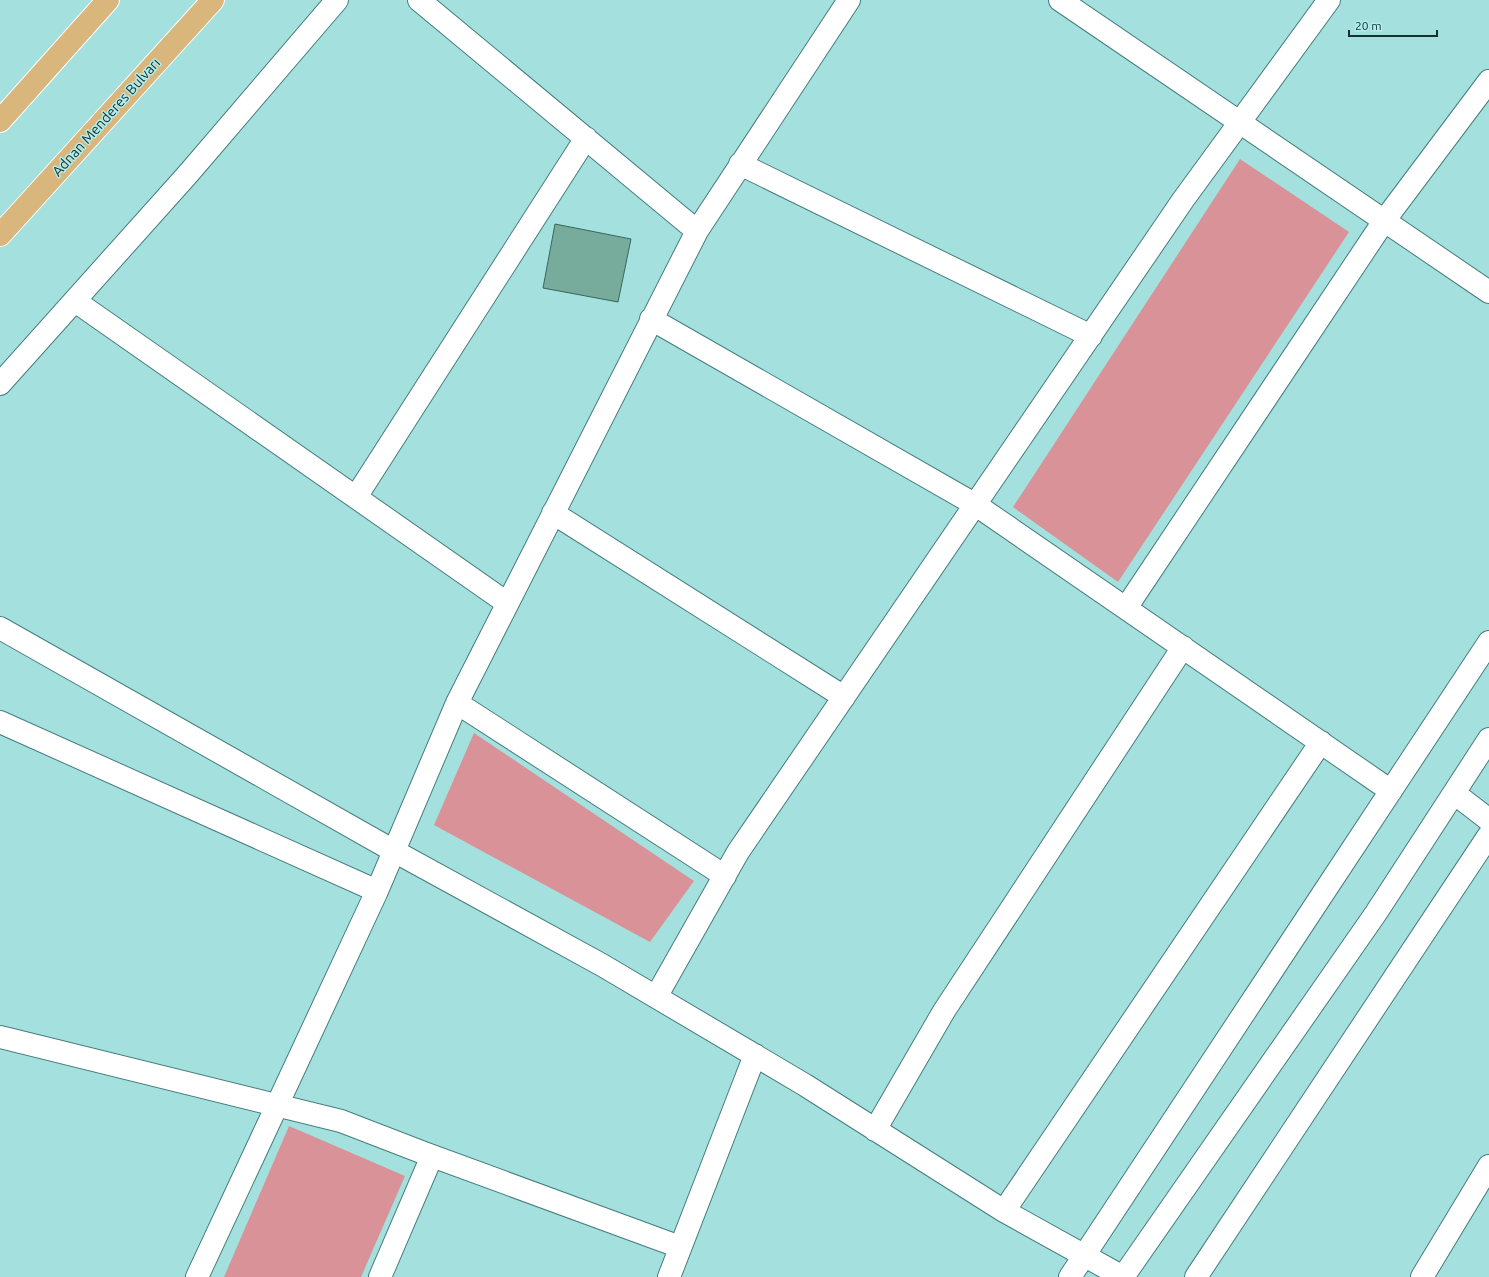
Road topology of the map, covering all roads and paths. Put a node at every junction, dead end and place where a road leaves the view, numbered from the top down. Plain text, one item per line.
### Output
1 (108, 0) edge
2 (213, 0) edge
3 (337, 0) edge
4 (419, 0) edge
5 (849, 0) edge
6 (1060, 0) edge
7 (1329, 0) edge
8 (1489, 81) edge
9 (0, 121) edge
10 (1239, 123) junction
11 (586, 138) junction
12 (740, 164) junction
13 (1384, 221) junction
14 (697, 230) junction
15 (0, 235) edge
16 (1489, 292) edge
17 (75, 301) junction
18 (651, 319) junction
19 (1090, 336) junction
20 (0, 384) edge
21 (356, 497) junction
22 (976, 505) junction
23 (553, 513) junction
24 (507, 603) junction
25 (1126, 608) junction
26 (0, 628) edge
27 (1489, 642) edge
28 (1183, 647) junction
29 (844, 697) junction
30 (457, 703) junction
31 (0, 722) edge
32 (1489, 739) edge
33 (1321, 742) junction
34 (1391, 791) junction
35 (1454, 793) junction
36 (1489, 820) edge
37 (1489, 835) edge
38 (394, 851) junction
39 (725, 876) junction
40 (377, 891) junction
41 (656, 997) junction
42 (0, 1037) edge
43 (754, 1055) junction
44 (278, 1105) junction
45 (875, 1130) junction
46 (432, 1156) junction
47 (1489, 1166) edge
48 (1004, 1211) junction
49 (680, 1247) junction
50 (1084, 1256) junction
51 (196, 1277) edge
52 (380, 1277) edge
53 (670, 1277) edge
54 (1070, 1277) edge
55 (1123, 1277) edge
56 (1196, 1277) edge
57 (1422, 1277) edge

1 - 9 main road
2 - 15 main road, Adnan Menderes Bulvarı
3 - 17 street
4 - 11 street
5 - 12 street
6 - 10 street
7 - 10 street
8 - 13 street
10 - 13 street
10 - 19 street
11 - 14 street
11 - 21 street
12 - 14 street
12 - 19 street
13 - 16 street
13 - 25 street
14 - 18 street
17 - 20 street
17 - 21 street
18 - 22 street
18 - 23 street
19 - 22 street
21 - 24 street
22 - 25 street
22 - 29 street
23 - 24 street
23 - 29 street
24 - 30 street
25 - 28 street
26 - 38 street
27 - 34 street
28 - 33 street
28 - 45 street
29 - 39 street
30 - 38 street
30 - 39 street
31 - 40 street
32 - 35 street
33 - 34 street
33 - 48 street
34 - 50 street
35 - 36 street
35 - 55 street
37 - 56 street
38 - 40 street
38 - 41 street
39 - 41 street
40 - 44 street
41 - 43 street
42 - 44 street
43 - 45 street
43 - 49 street
44 - 46 street
44 - 51 street
45 - 48 street
46 - 49 street
46 - 52 street
47 - 57 street
48 - 50 street
49 - 53 street
50 - 54 street
50 - 55 street

